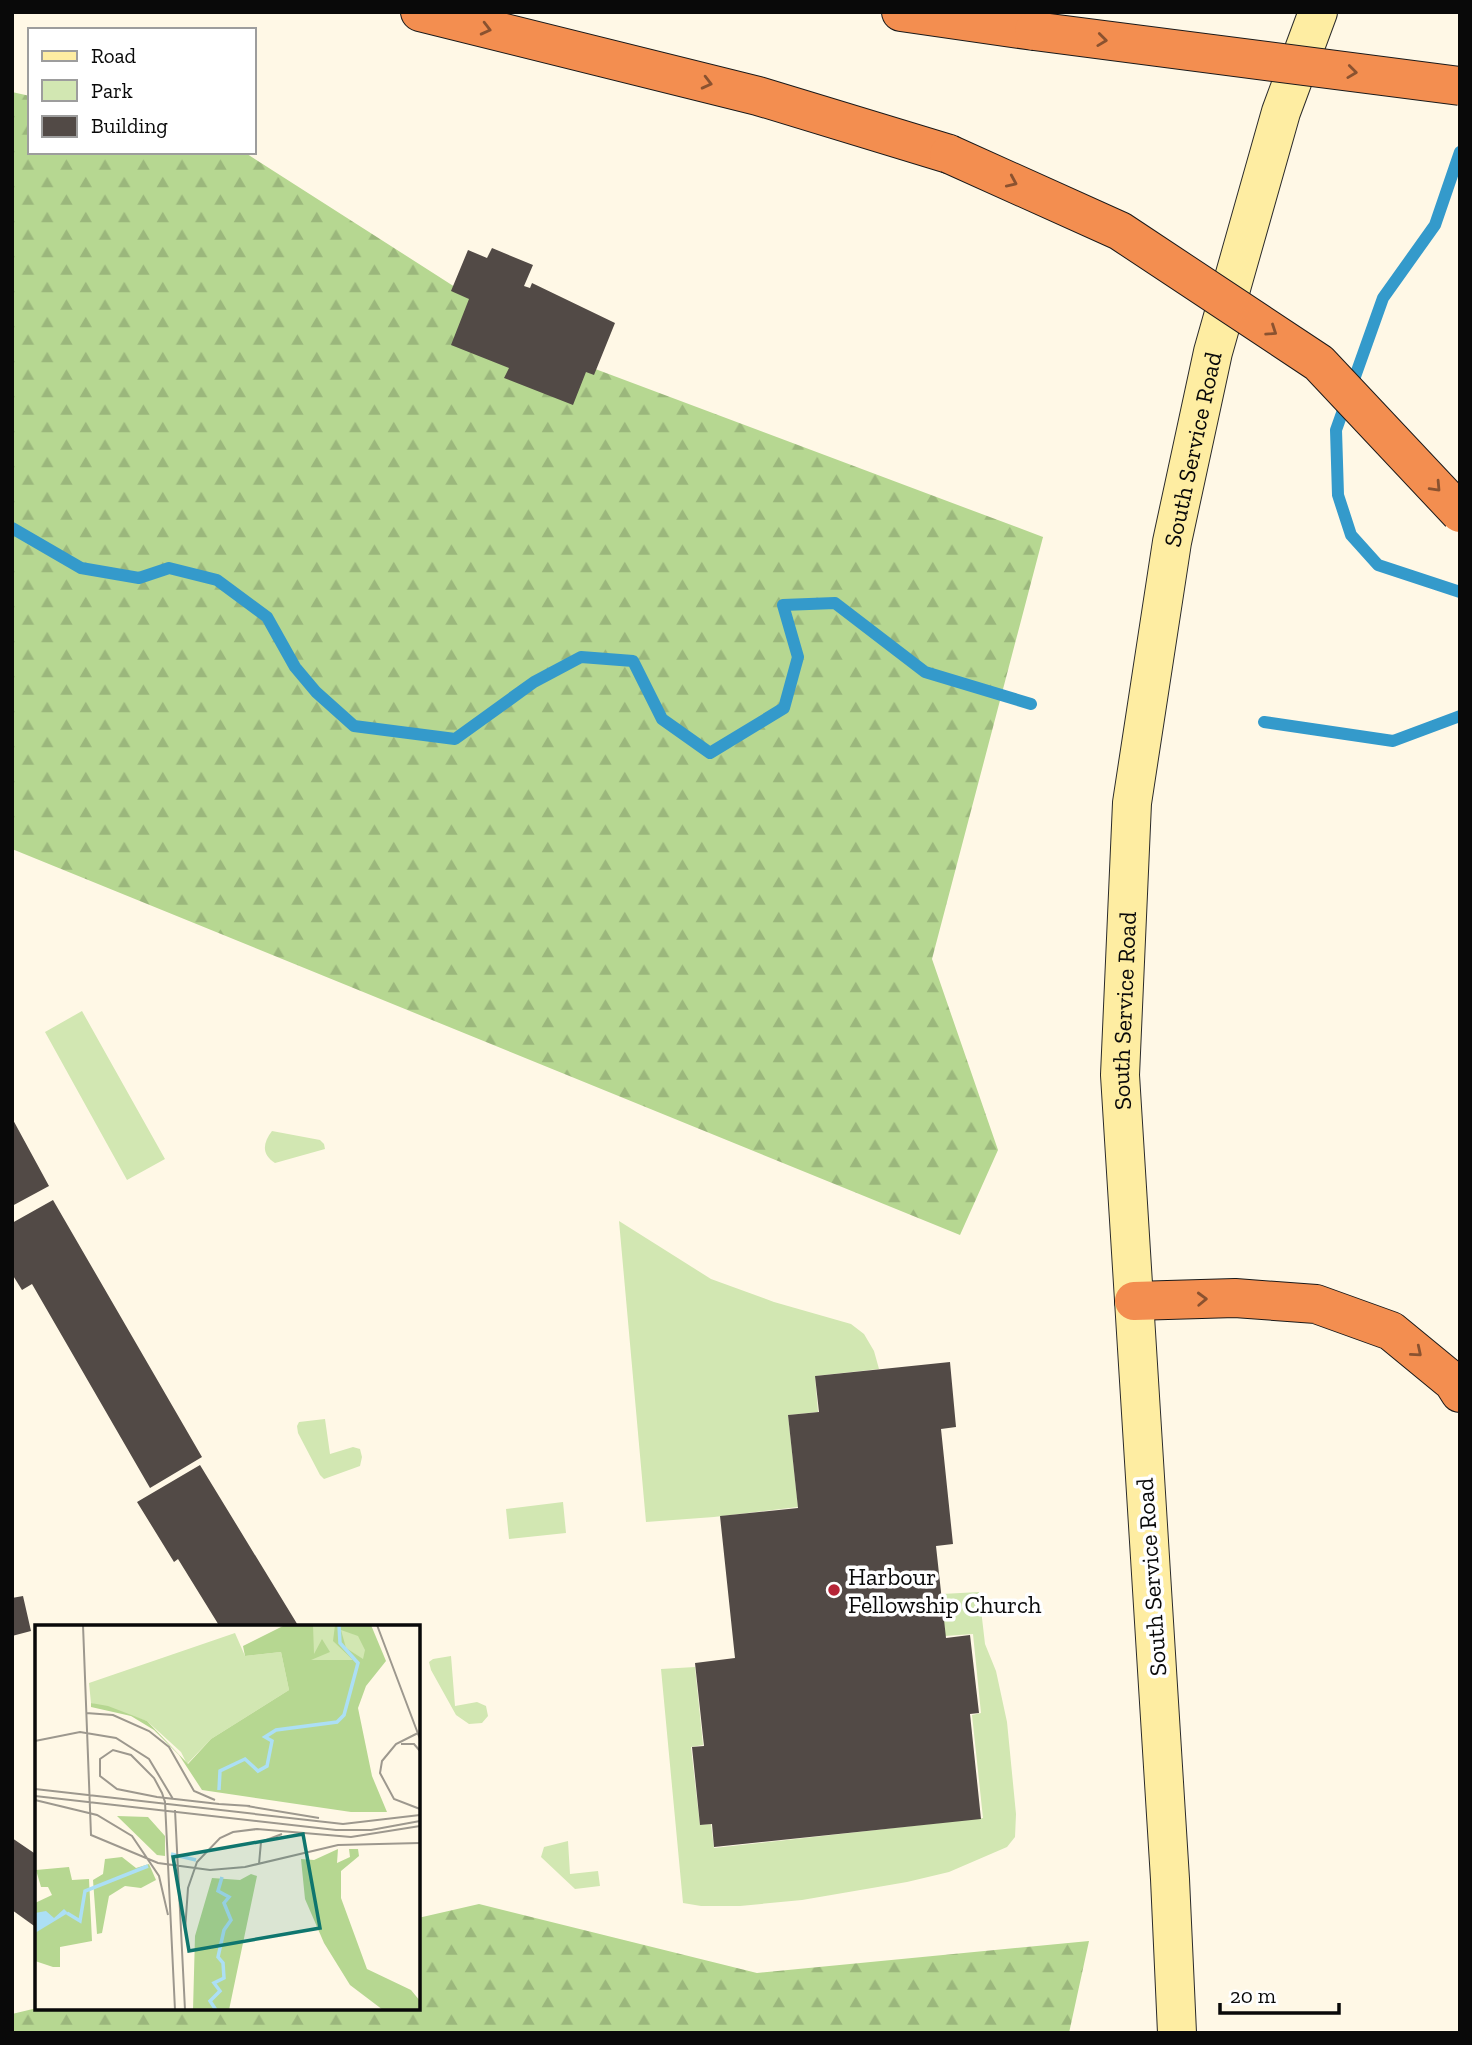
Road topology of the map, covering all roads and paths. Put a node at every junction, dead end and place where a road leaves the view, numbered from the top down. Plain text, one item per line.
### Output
1 (420, 12) edge
2 (901, 12) edge
3 (1318, 12) edge
4 (1460, 86) edge
5 (1460, 513) edge
6 (1134, 1301) junction
7 (1460, 1393) edge
8 (1177, 2033) edge

1 -> 5 highway, bridge
2 -> 4 highway, bridge
3 - 6 main road, South Service Road
6 -> 7 highway
6 - 8 main road, South Service Road

